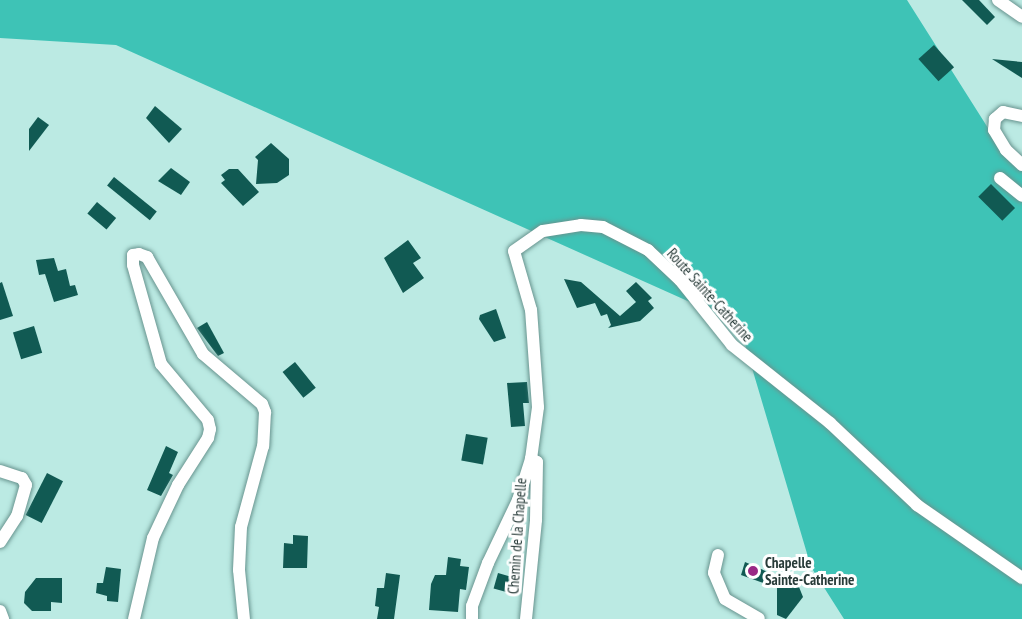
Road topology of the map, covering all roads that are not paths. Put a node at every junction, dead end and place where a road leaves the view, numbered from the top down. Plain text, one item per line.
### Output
1 (998, 0) edge
2 (1022, 16) edge
3 (1022, 116) edge
4 (1022, 165) edge
5 (1000, 178) dead end
6 (1022, 196) edge
7 (531, 459) junction
8 (0, 471) edge
9 (0, 542) edge
10 (718, 555) dead end
11 (1022, 578) edge
12 (0, 611) edge
13 (3, 619) edge
14 (134, 619) edge
15 (244, 619) edge
16 (472, 619) edge
17 (526, 619) edge
18 (759, 619) edge

1 - 2 street
3 - 4 street
5 - 6 street
7 - 11 street, Route Sainte-Catherine
7 - 16 street, Route Sainte-Catherine
7 - 17 street, Chemin de la Chapelle
8 - 9 street
10 - 18 street
12 - 13 street
14 - 15 street

